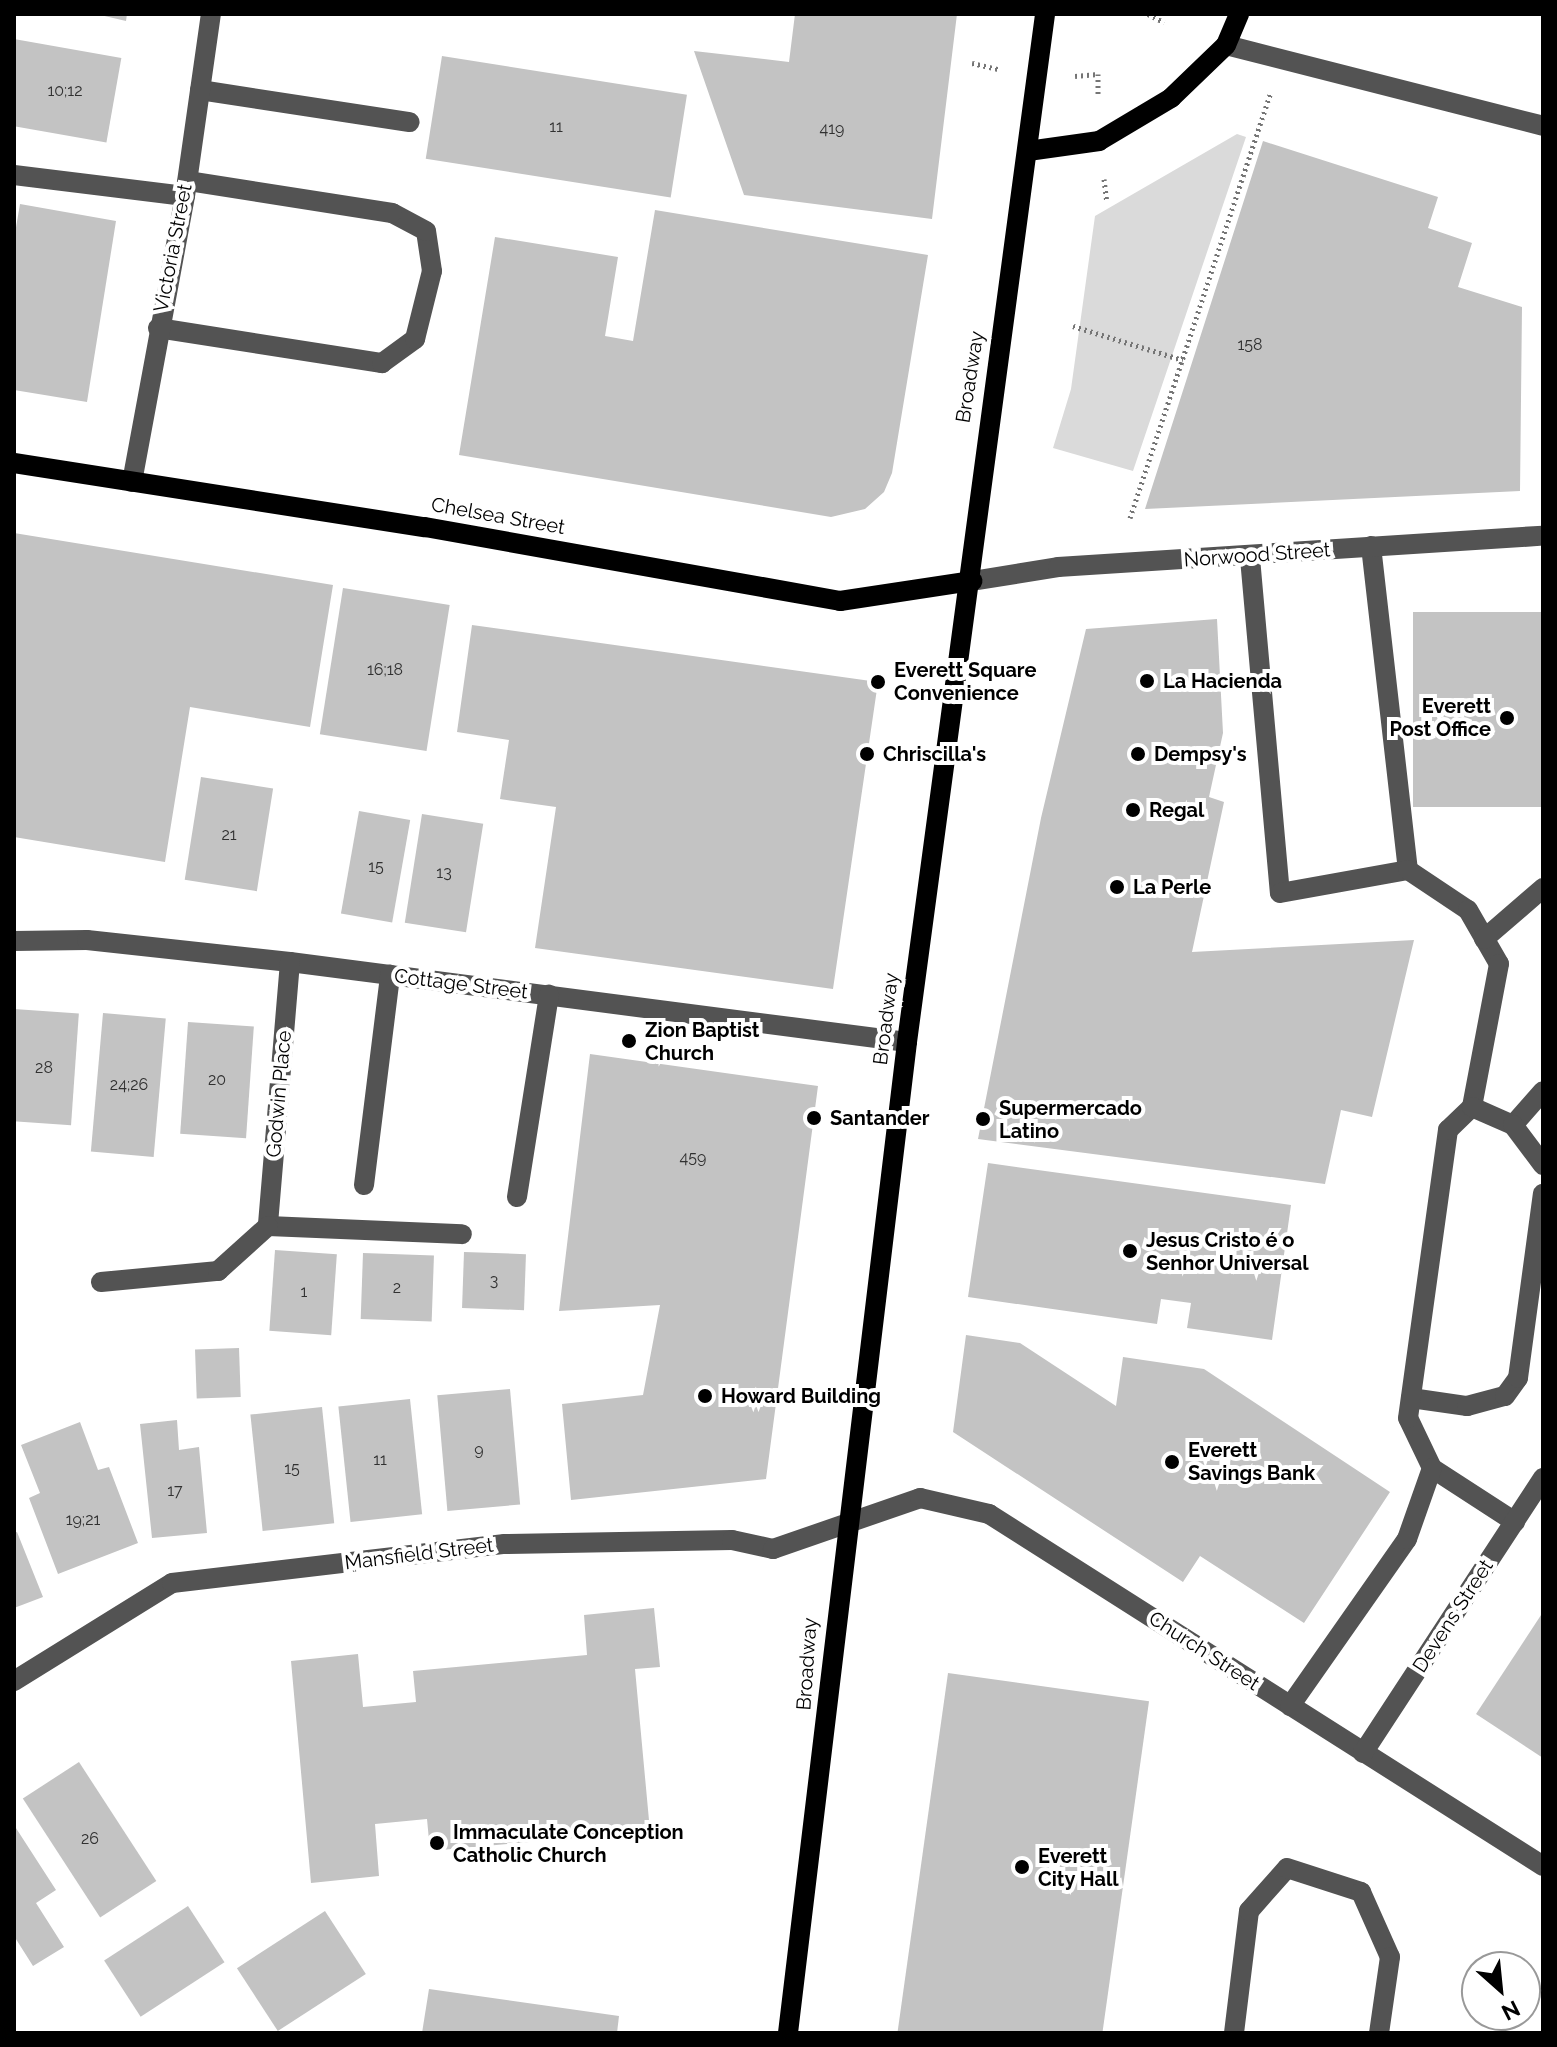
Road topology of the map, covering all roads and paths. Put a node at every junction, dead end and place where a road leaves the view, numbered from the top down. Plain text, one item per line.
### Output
1 (211, 14) edge
2 (1045, 14) edge
3 (1148, 14) edge
4 (1239, 14) edge
5 (1164, 22) dead end
6 (1226, 45) junction
7 (1272, 85) dead end
8 (200, 90) junction
9 (410, 122) dead end
10 (1543, 126) edge
11 (1028, 151) junction
12 (14, 175) edge
13 (186, 188) junction
14 (1073, 326) dead end
15 (158, 328) junction
16 (1183, 360) junction
17 (14, 463) edge
18 (132, 482) junction
19 (1130, 518) dead end
20 (1543, 536) edge
21 (1371, 546) junction
22 (1250, 558) junction
23 (972, 581) junction
24 (1408, 870) junction
25 (1543, 888) edge
26 (1484, 939) junction
27 (14, 941) edge
28 (290, 962) junction
29 (390, 975) junction
30 (549, 995) junction
31 (907, 1042) junction
32 (1543, 1091) edge
33 (1472, 1107) junction
34 (1513, 1125) junction
35 (1543, 1165) edge
36 (364, 1185) dead end
37 (1543, 1194) edge
38 (517, 1197) dead end
39 (268, 1226) junction
40 (462, 1234) dead end
41 (101, 1282) dead end
42 (1411, 1398) junction
43 (1432, 1468) junction
44 (1543, 1478) edge
45 (848, 1520) junction
46 (1515, 1522) junction
47 (14, 1681) edge
48 (1290, 1706) junction
49 (1363, 1753) junction
50 (1543, 1866) edge
51 (788, 2033) edge
52 (1234, 2033) edge
53 (1379, 2033) edge

1 - 8 street, Victoria Street
2 - 11 main road, Broadway
3 - 5 path
4 - 6 main road
6 - 10 street
6 - 11 main road
7 - 16 path
8 - 9 street
8 - 13 street, Victoria Street
11 - 23 main road, Broadway
12 - 13 street
13 - 15 street, Victoria Street
13 - 15 street
14 - 16 path
15 - 18 street, Victoria Street
16 - 19 path
17 - 18 main road, Chelsea Street
18 - 23 main road, Chelsea Street
20 - 21 street, Norwood Street
21 - 22 street, Norwood Street
21 - 24 street
22 - 23 street, Norwood Street
22 - 24 street
23 - 31 main road, Broadway
24 - 26 street
25 - 26 street
26 - 33 street
27 - 28 street, Cottage Street
28 - 29 street, Cottage Street
28 - 39 street, Godwin Place
29 - 30 street, Cottage Street
29 - 36 street
30 - 31 street, Cottage Street
30 - 38 street
31 - 45 main road, Broadway
32 - 34 street
33 - 34 street
33 - 42 street
34 - 35 street
37 - 42 street
39 - 40 street
39 - 41 street
42 - 43 street
43 - 46 street
43 - 48 street
44 - 46 street, Devens Street
45 - 47 street, Mansfield Street
45 - 48 street, Church Street
45 - 51 main road, Broadway
46 - 49 street, Devens Street
48 - 49 street, Church Street
49 - 50 street, Church Street
52 - 53 street

